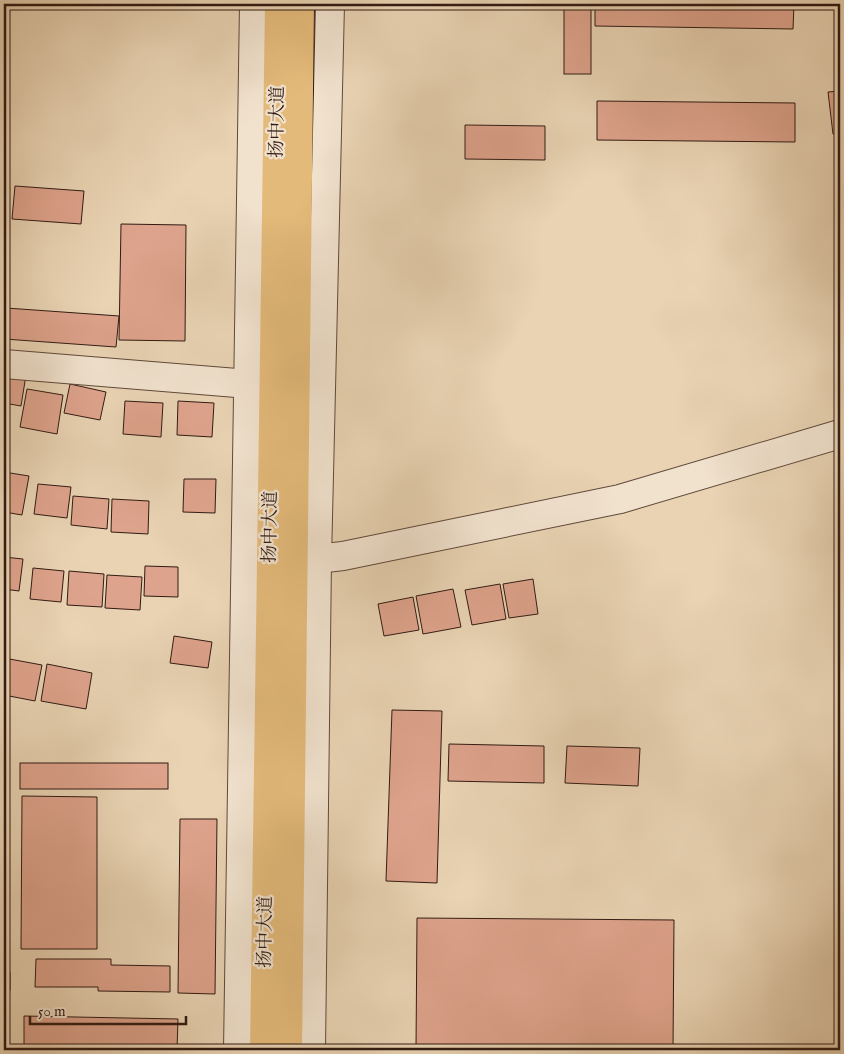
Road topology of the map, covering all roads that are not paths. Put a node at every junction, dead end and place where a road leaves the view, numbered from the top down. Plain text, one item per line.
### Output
1 (254, 4) edge
2 (279, 4) edge
3 (300, 4) edge
4 (330, 4) edge
5 (4, 364) edge
6 (249, 384) junction
7 (274, 415) junction
8 (840, 434) edge
9 (293, 561) junction
10 (238, 1050) edge
11 (264, 1050) edge
12 (288, 1050) edge
13 (311, 1050) edge

1 - 6 street
2 - 7 main road, 扬中大道
3 - 9 main road, 扬中大道
4 - 9 street
5 - 6 street
6 - 7 street
6 - 10 street
7 - 9 main road, 扬中大道
8 - 9 street
9 - 11 main road, 扬中大道
9 - 12 main road, 扬中大道
9 - 13 street

